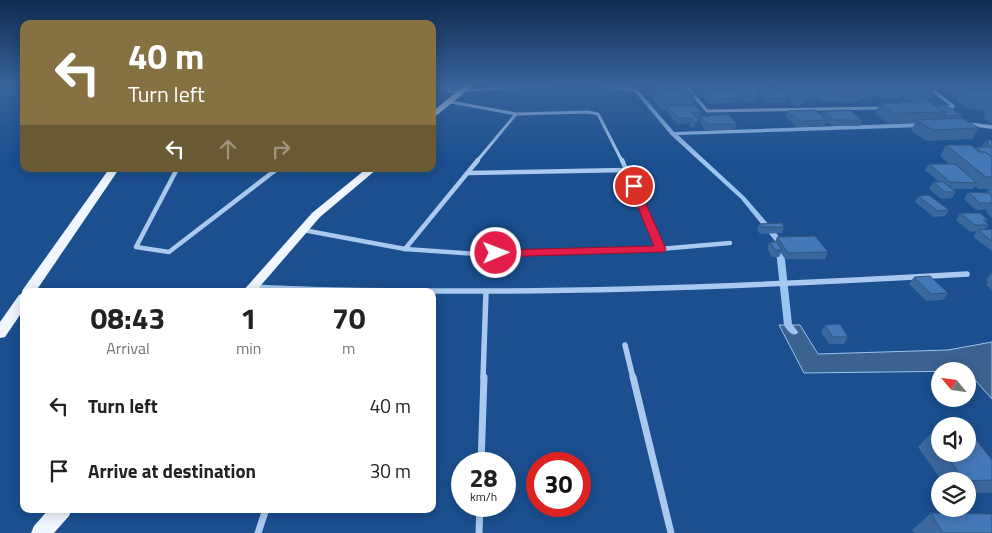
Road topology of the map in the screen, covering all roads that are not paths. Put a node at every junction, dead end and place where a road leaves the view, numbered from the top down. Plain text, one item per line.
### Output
1 (494, 110) edge
2 (707, 110) edge
3 (774, 110) edge
4 (516, 114) junction
5 (627, 170) junction
6 (112, 172) edge
7 (175, 172) edge
8 (272, 172) edge
9 (368, 172) edge
10 (468, 173) junction
11 (303, 230) junction
12 (730, 243) dead end
13 (405, 249) junction
14 (660, 249) junction
15 (967, 274) dead end
16 (31, 288) edge
17 (252, 288) edge
18 (436, 292) edge
19 (486, 292) junction
20 (20, 304) edge
21 (0, 333) edge
22 (625, 345) dead end
23 (481, 452) edge
24 (58, 513) edge
25 (265, 513) edge
26 (480, 517) edge
27 (41, 533) edge
28 (258, 533) edge
29 (479, 533) edge
30 (671, 533) edge

1 - 4 street
2 - 3 street
4 - 5 street
4 - 10 street
5 - 10 street
5 - 14 street
6 - 16 main road
7 - 8 street
9 - 11 main road
10 - 13 street
11 - 13 street
11 - 17 main road
12 - 14 street
13 - 14 street
15 - 19 street
18 - 19 street
19 - 23 street
20 - 21 main road
22 - 30 street
24 - 27 main road
25 - 28 street
26 - 29 street

